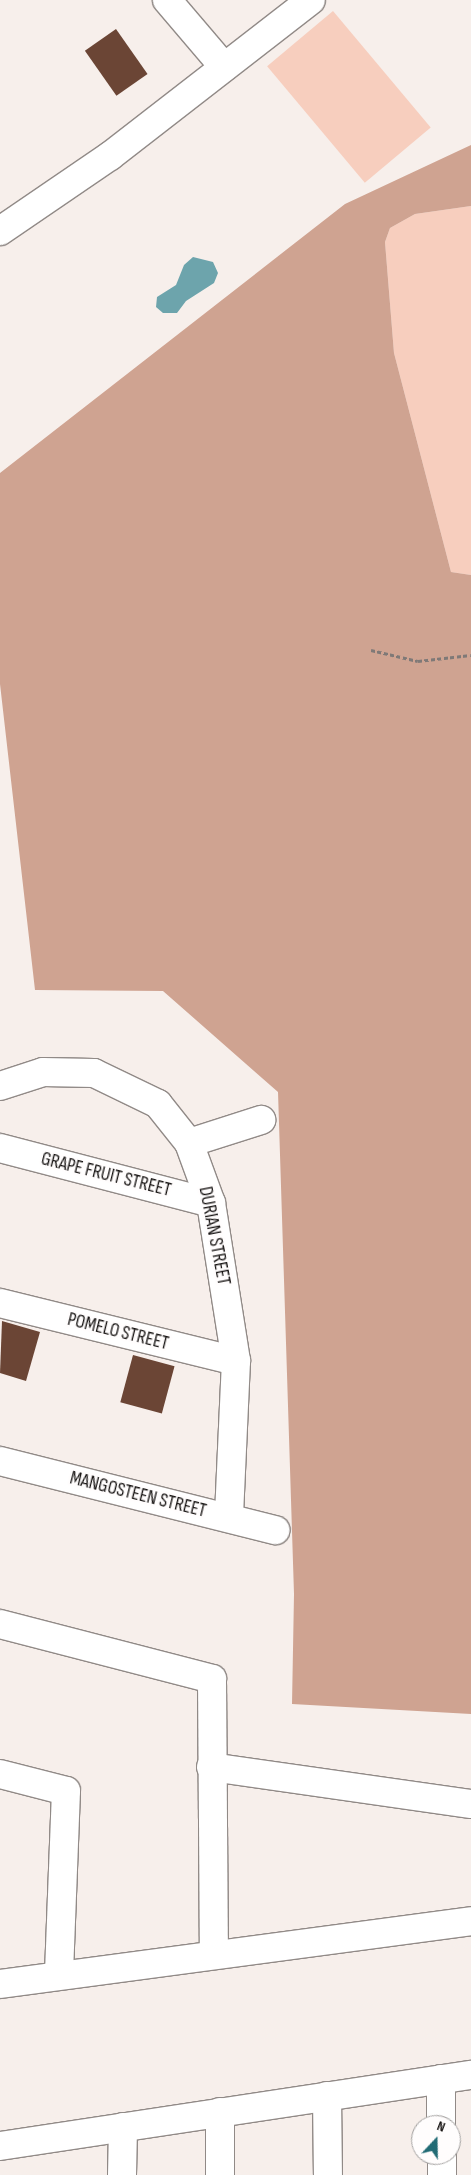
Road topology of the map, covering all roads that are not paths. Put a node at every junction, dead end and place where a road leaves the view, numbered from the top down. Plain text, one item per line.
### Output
1 (167, 0) edge
2 (311, 0) edge
3 (224, 67) junction
4 (0, 231) edge
5 (0, 1086) edge
6 (261, 1120) dead end
7 (189, 1144) junction
8 (0, 1148) edge
9 (211, 1202) junction
10 (0, 1303) edge
11 (236, 1361) junction
12 (0, 1461) edge
13 (229, 1518) junction
14 (276, 1530) dead end
15 (0, 1624) edge
16 (211, 1768) junction
17 (0, 1774) edge
18 (471, 1804) edge
19 (471, 1921) edge
20 (214, 1953) junction
21 (59, 1974) junction
22 (0, 1984) edge
23 (471, 2074) edge
24 (441, 2079) junction
25 (327, 2096) junction
26 (220, 2112) junction
27 (441, 2115) edge
28 (123, 2127) junction
29 (0, 2146) edge
30 (122, 2175) edge
31 (220, 2175) edge
32 (328, 2175) edge

1 - 3 street
2 - 3 street
3 - 4 street
5 - 7 street, DURIAN STREET
6 - 7 street
7 - 9 street, DURIAN STREET
8 - 9 street, GRAPE FRUIT STREET
9 - 11 street, DURIAN STREET
10 - 11 street, POMELO STREET
11 - 13 street, DURIAN STREET
12 - 13 street, MANGOSTEEN STREET
13 - 14 street, MANGOSTEEN STREET
15 - 16 street
16 - 18 street
16 - 20 street
17 - 21 street
19 - 20 street
20 - 21 street
21 - 22 street
23 - 24 street
24 - 25 street
24 - 27 street
25 - 26 street
25 - 32 street
26 - 28 street
26 - 31 street
28 - 29 street
28 - 30 street

